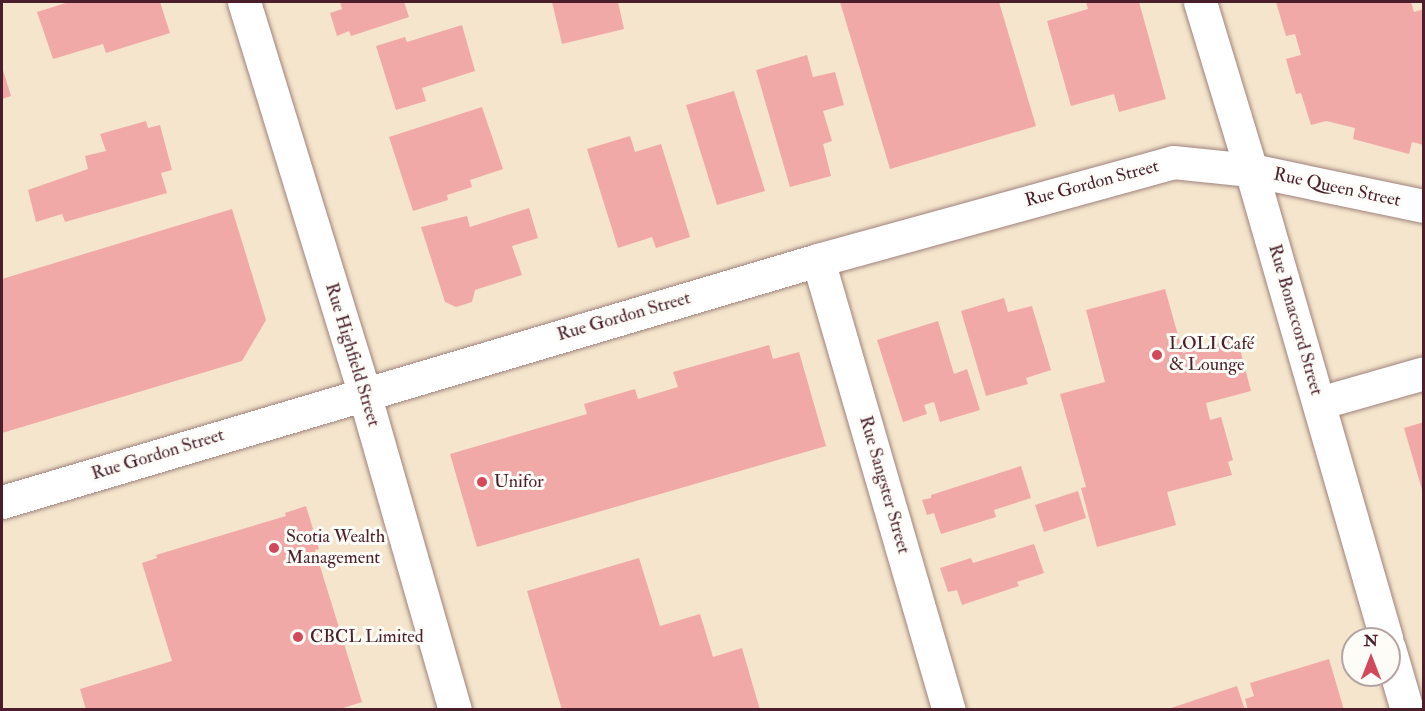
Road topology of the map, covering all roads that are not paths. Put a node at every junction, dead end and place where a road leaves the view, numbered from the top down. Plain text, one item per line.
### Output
1 (244, 2) edge
2 (1200, 2) edge
3 (1251, 170) junction
4 (1424, 206) edge
5 (818, 260) junction
6 (1424, 372) edge
7 (364, 393) junction
8 (1319, 403) junction
9 (2, 502) edge
10 (1383, 627) edge
11 (1400, 687) edge
12 (455, 710) edge
13 (949, 710) edge
14 (1407, 710) edge

1 - 7 street, Rue Highfield Street
2 - 3 street, Rue Bonaccord Street
3 - 4 street, Rue Queen Street
3 - 5 street, Rue Gordon Street
3 - 8 street, Rue Bonaccord Street
5 - 7 street, Rue Gordon Street
5 - 13 street, Rue Sangster Street
6 - 8 street
7 - 9 street, Rue Gordon Street
7 - 12 street, Rue Highfield Street
8 - 10 street, Rue Bonaccord Street
11 - 14 street

